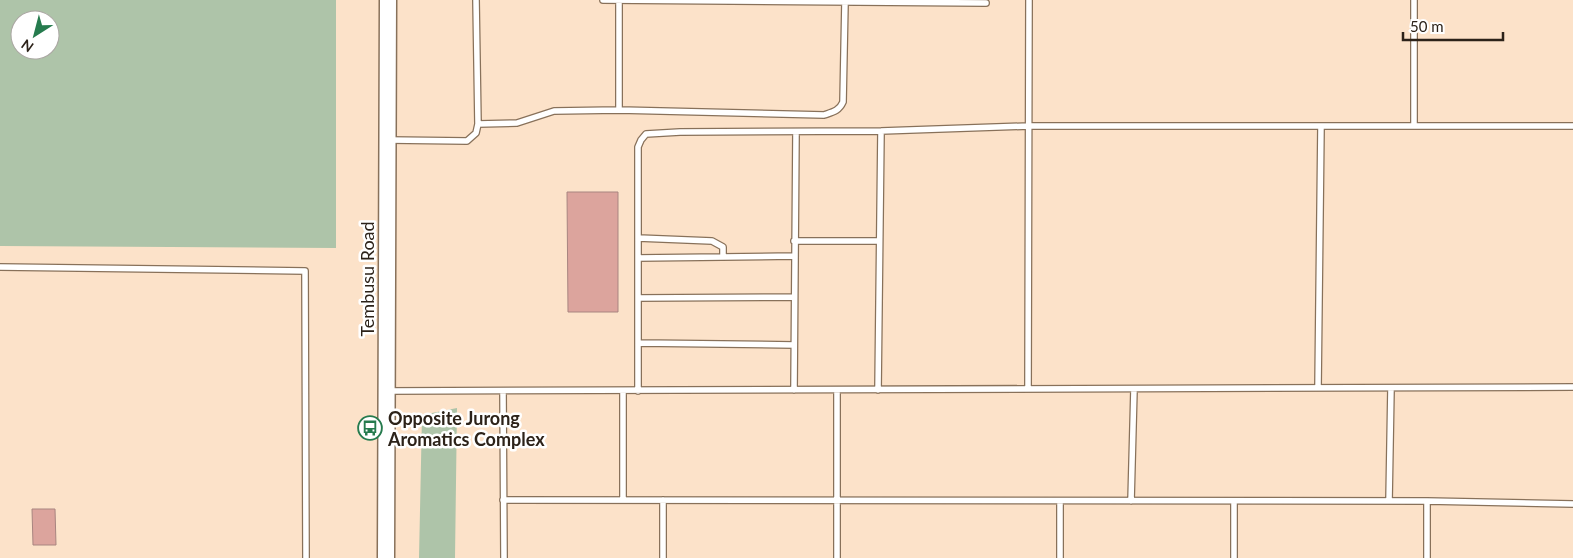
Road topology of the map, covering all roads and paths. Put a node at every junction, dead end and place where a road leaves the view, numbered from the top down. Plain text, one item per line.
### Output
1 (388, 0) edge
2 (476, 0) edge
3 (603, 0) edge
4 (620, 0) edge
5 (704, 0) edge
6 (1029, 0) edge
7 (1414, 0) edge
8 (845, 2) junction
9 (986, 3) dead end
10 (619, 110) junction
11 (478, 124) junction
12 (1028, 126) junction
13 (1321, 126) junction
14 (1414, 126) junction
15 (1573, 126) edge
16 (881, 131) junction
17 (796, 132) junction
18 (387, 140) junction
19 (638, 238) junction
20 (794, 241) junction
21 (879, 241) junction
22 (794, 256) junction
23 (723, 257) junction
24 (638, 258) junction
25 (0, 267) edge
26 (794, 297) junction
27 (638, 298) junction
28 (638, 343) junction
29 (794, 345) junction
30 (1573, 387) edge
31 (1318, 388) junction
32 (1391, 388) junction
33 (1028, 389) junction
34 (1134, 389) junction
35 (387, 390) junction
36 (794, 390) junction
37 (838, 390) junction
38 (878, 390) junction
39 (503, 391) junction
40 (623, 391) junction
41 (638, 391) junction
42 (503, 500) junction
43 (623, 500) junction
44 (663, 500) junction
45 (836, 500) junction
46 (1060, 501) junction
47 (1131, 501) junction
48 (1234, 501) junction
49 (1389, 501) junction
50 (1427, 501) junction
51 (1573, 504) edge
52 (306, 558) edge
53 (386, 558) edge
54 (504, 558) edge
55 (663, 558) edge
56 (837, 558) edge
57 (1060, 558) edge
58 (1234, 558) edge
59 (1427, 558) edge

1 - 18 street, Tembusu Road
2 - 11 lane
3 - 4 lane
4 - 5 lane
4 - 10 lane
5 - 8 lane
6 - 12 lane
7 - 14 lane
8 - 9 lane
8 - 10 lane
10 - 11 lane
11 - 18 lane
12 - 13 lane
12 - 16 lane
12 - 33 lane
13 - 14 lane
13 - 31 lane
14 - 15 lane
16 - 17 lane
16 - 21 lane
17 - 19 lane
17 - 20 lane
18 - 35 street, Tembusu Road
19 - 23 lane
19 - 24 lane
20 - 21 lane
20 - 22 lane
21 - 38 lane
22 - 23 lane
22 - 26 lane
23 - 24 lane
24 - 27 lane
25 - 52 lane
26 - 27 lane
26 - 29 lane
27 - 28 lane
28 - 29 lane
28 - 41 lane
29 - 36 lane
30 - 32 lane
31 - 32 lane
31 - 34 lane
32 - 49 lane
33 - 34 lane
33 - 38 lane
34 - 47 lane
35 - 39 lane
35 - 53 street, Tembusu Road
36 - 37 lane
36 - 41 lane
37 - 38 lane
37 - 45 lane
39 - 40 lane
39 - 42 lane
40 - 41 lane
40 - 43 lane
42 - 43 lane
42 - 54 lane
43 - 44 lane
44 - 45 lane
44 - 55 lane
45 - 46 lane
45 - 56 lane
46 - 47 lane
46 - 57 lane
47 - 48 lane
48 - 49 lane
48 - 58 lane
49 - 50 lane
50 - 51 lane
50 - 59 lane

